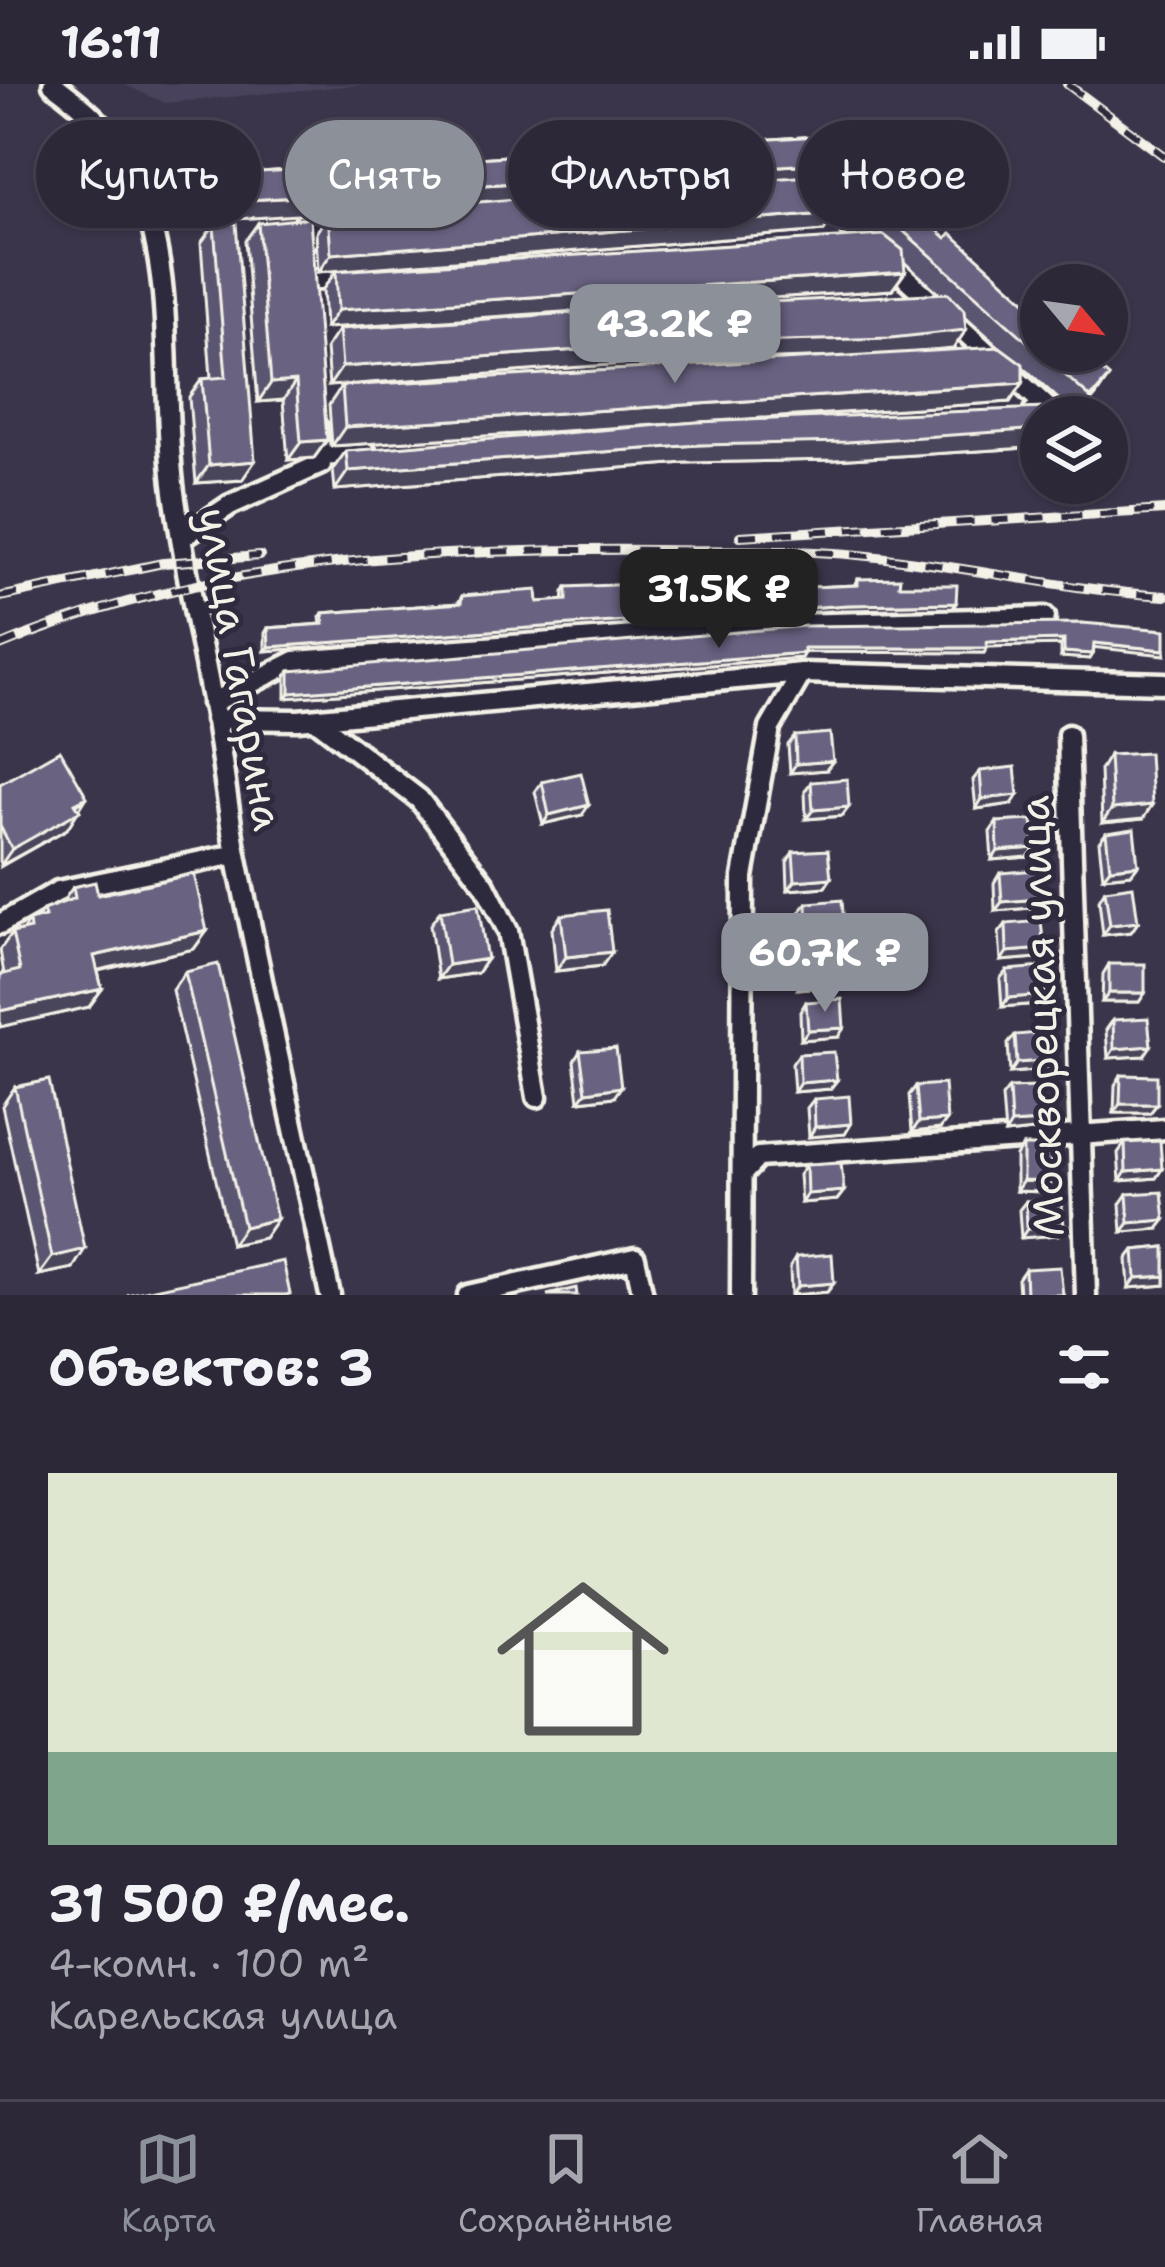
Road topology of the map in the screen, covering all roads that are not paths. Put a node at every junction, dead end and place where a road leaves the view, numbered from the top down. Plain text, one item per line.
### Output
1 (52, 84) edge
2 (306, 228) edge
3 (852, 228) edge
4 (864, 239) junction
5 (841, 241) edge
6 (379, 275) edge
7 (926, 297) junction
8 (903, 298) edge
9 (991, 356) junction
10 (968, 357) edge
11 (1003, 413) edge
12 (318, 417) edge
13 (391, 452) edge
14 (320, 456) junction
15 (182, 538) junction
16 (1045, 617) dead end
17 (802, 674) junction
18 (1165, 683) edge
19 (214, 711) junction
20 (315, 719) junction
21 (1068, 735) dead end
22 (236, 854) junction
23 (0, 924) edge
24 (537, 1096) dead end
25 (1165, 1130) edge
26 (1083, 1135) junction
27 (742, 1174) junction
28 (330, 1295) edge
29 (468, 1295) edge
30 (643, 1295) edge
31 (741, 1295) edge
32 (1086, 1295) edge

1 - 15 street, улица Гагарина
2 - 6 street
3 - 4 street
4 - 5 street
4 - 7 street
7 - 8 street
7 - 9 street
9 - 10 street
9 - 11 street
12 - 14 street
13 - 14 street
14 - 15 street
15 - 19 street, улица Гагарина
16 - 19 street
17 - 18 street
17 - 20 street
17 - 27 street
19 - 20 street
19 - 22 street, улица Гагарина
20 - 24 street
21 - 26 street, Москворецкая улица
22 - 23 street
22 - 28 street, улица Гагарина
25 - 26 street
26 - 27 street
26 - 32 street, Москворецкая улица
27 - 31 street
29 - 30 street

